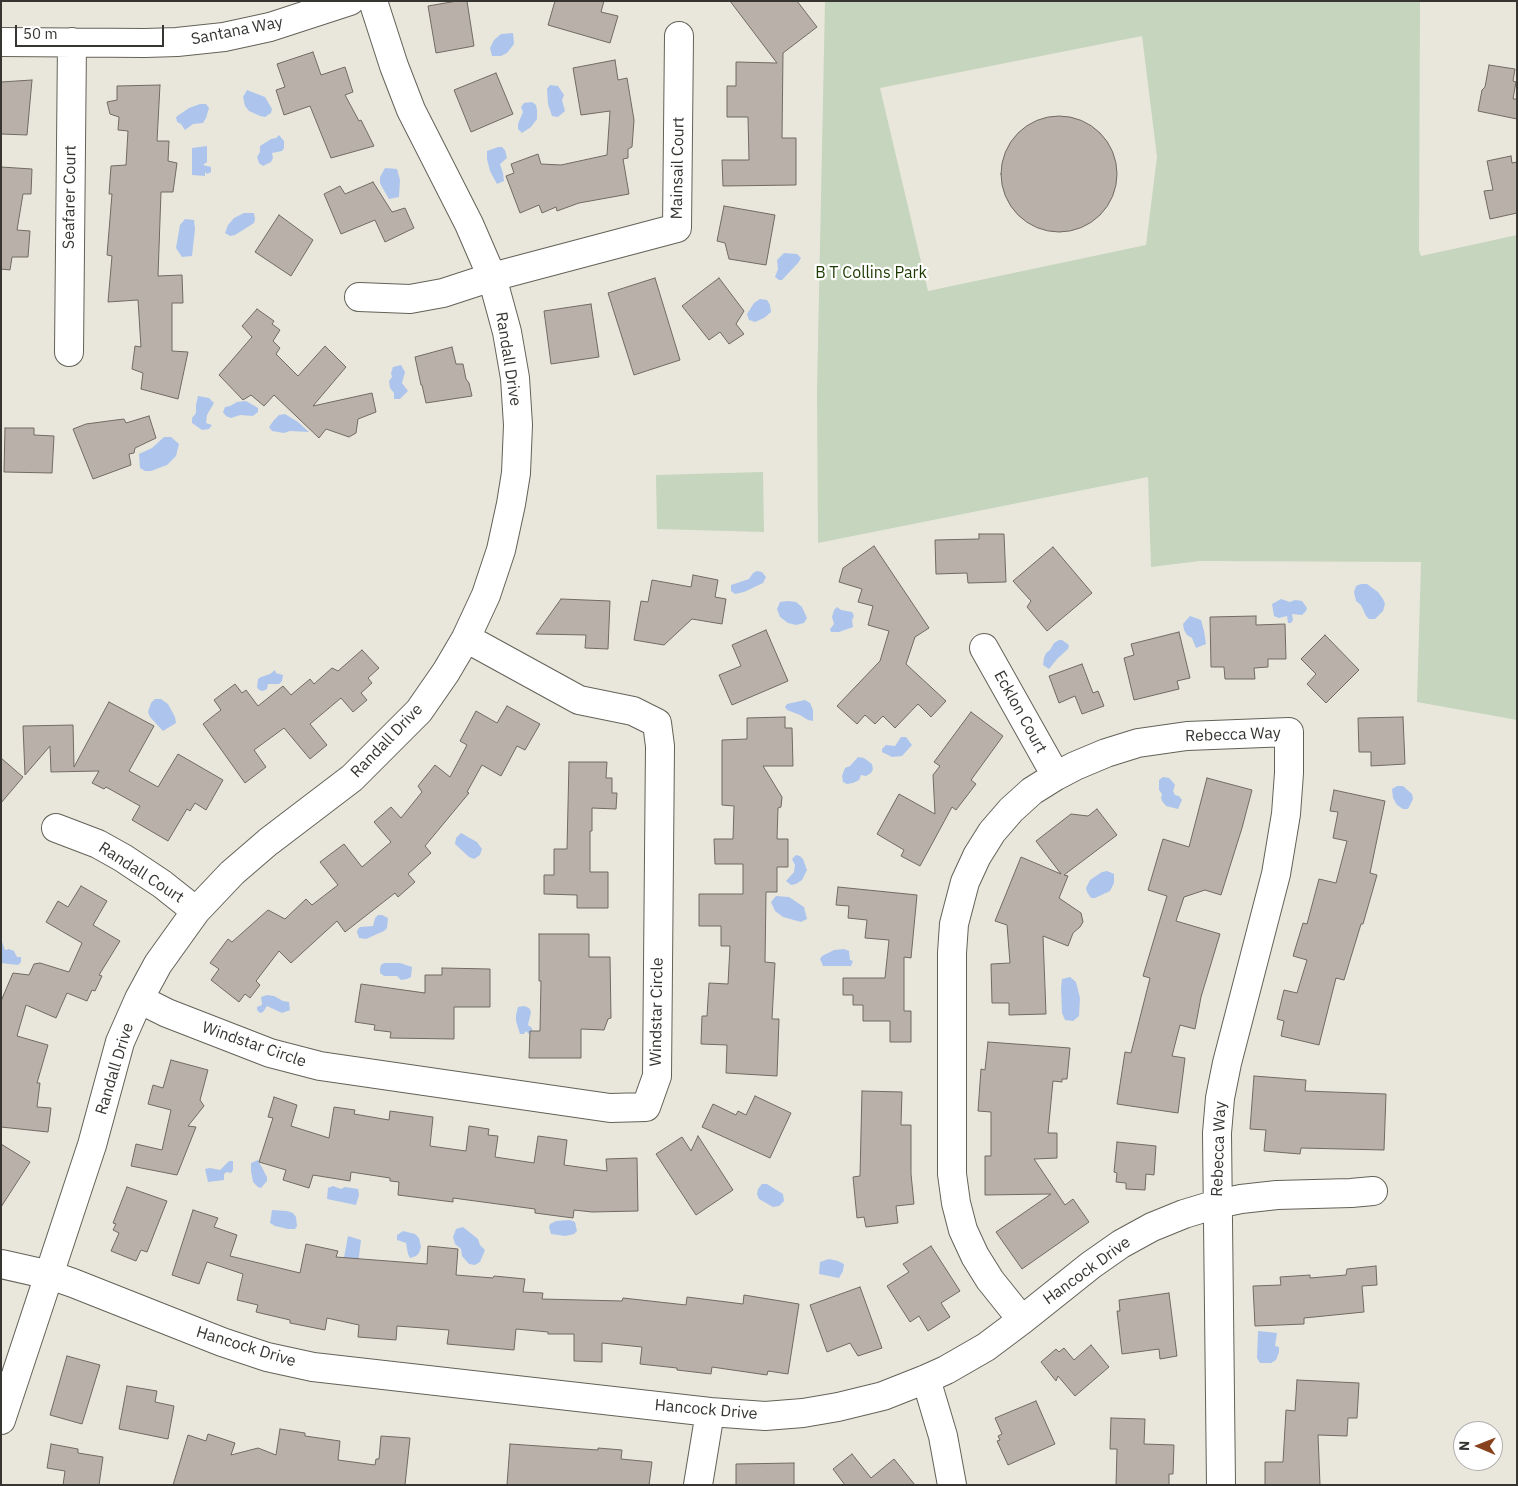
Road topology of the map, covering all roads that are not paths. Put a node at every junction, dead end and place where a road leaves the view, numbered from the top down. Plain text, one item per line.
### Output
1 (350, 1) edge
2 (374, 1) edge
3 (679, 36) dead end
4 (1, 42) edge
5 (72, 42) junction
6 (492, 277) junction
7 (359, 297) dead end
8 (69, 352) dead end
9 (466, 638) junction
10 (984, 648) dead end
11 (1056, 776) junction
12 (56, 828) dead end
13 (196, 911) junction
14 (139, 999) junction
15 (1373, 1191) dead end
16 (1217, 1204) junction
17 (1, 1264) edge
18 (50, 1275) junction
19 (1022, 1320) junction
20 (926, 1379) junction
21 (710, 1412) junction
22 (1, 1420) edge
23 (698, 1485) edge
24 (952, 1485) edge
25 (1221, 1485) edge

1 - 5 street, Santana Way
2 - 6 street, Randall Drive
3 - 6 street, Mainsail Court
4 - 5 street, Santana Way
5 - 8 street, Seafarer Court
6 - 7 street
6 - 9 street, Randall Drive
9 - 13 street, Randall Drive
9 - 14 street, Windstar Circle
10 - 11 street, Ecklon Court
11 - 16 street, Rebecca Way
11 - 19 street, Rebecca Way
12 - 13 street, Randall Court
13 - 14 street, Randall Drive
14 - 18 street, Randall Drive
15 - 16 street, Hancock Drive
16 - 19 street, Hancock Drive
16 - 25 street, Rebecca Way
17 - 18 street, Hancock Drive
18 - 21 street, Hancock Drive
18 - 22 street, Randall Drive
19 - 20 street, Hancock Drive
20 - 21 street, Hancock Drive
20 - 24 street
21 - 23 street

